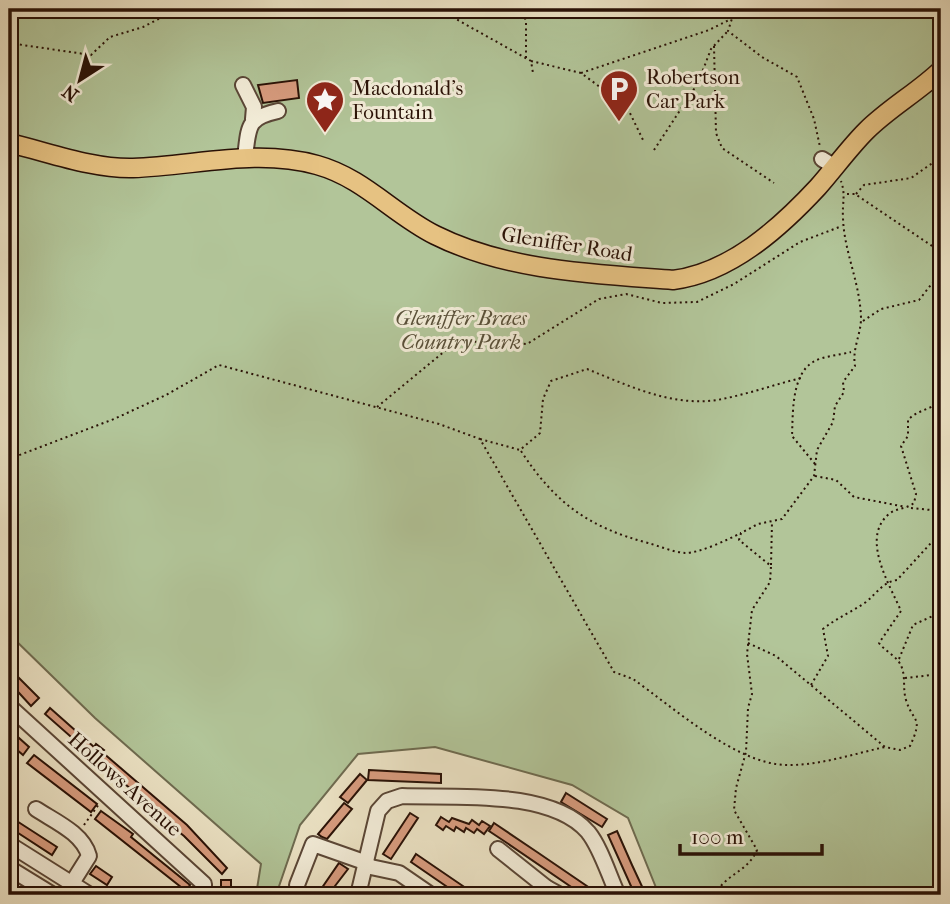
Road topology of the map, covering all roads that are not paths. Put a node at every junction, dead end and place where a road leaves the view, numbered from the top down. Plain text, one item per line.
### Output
1 (941, 70) edge
2 (243, 85) dead end
3 (278, 111) dead end
4 (253, 119) junction
5 (9, 143) edge
6 (244, 157) junction
7 (9, 706) edge
8 (36, 809) dead end
9 (9, 844) edge
10 (498, 849) dead end
11 (367, 865) junction
12 (9, 868) edge
13 (72, 883) junction
14 (297, 885) dead end
15 (9, 887) edge
16 (549, 893) edge
17 (22, 895) edge
18 (53, 895) edge
19 (90, 895) edge
20 (204, 895) edge
21 (358, 895) edge
22 (431, 895) edge
23 (618, 895) edge

1 - 6 main road, Gleniffer Road
2 - 4 street
3 - 4 street
4 - 6 street
5 - 6 main road, Gleniffer Road
7 - 20 street, Hollows Avenue
8 - 13 street
9 - 13 street
10 - 16 street
11 - 14 street
11 - 21 street
11 - 22 street
11 - 23 street
12 - 18 street
13 - 19 street
15 - 17 street

